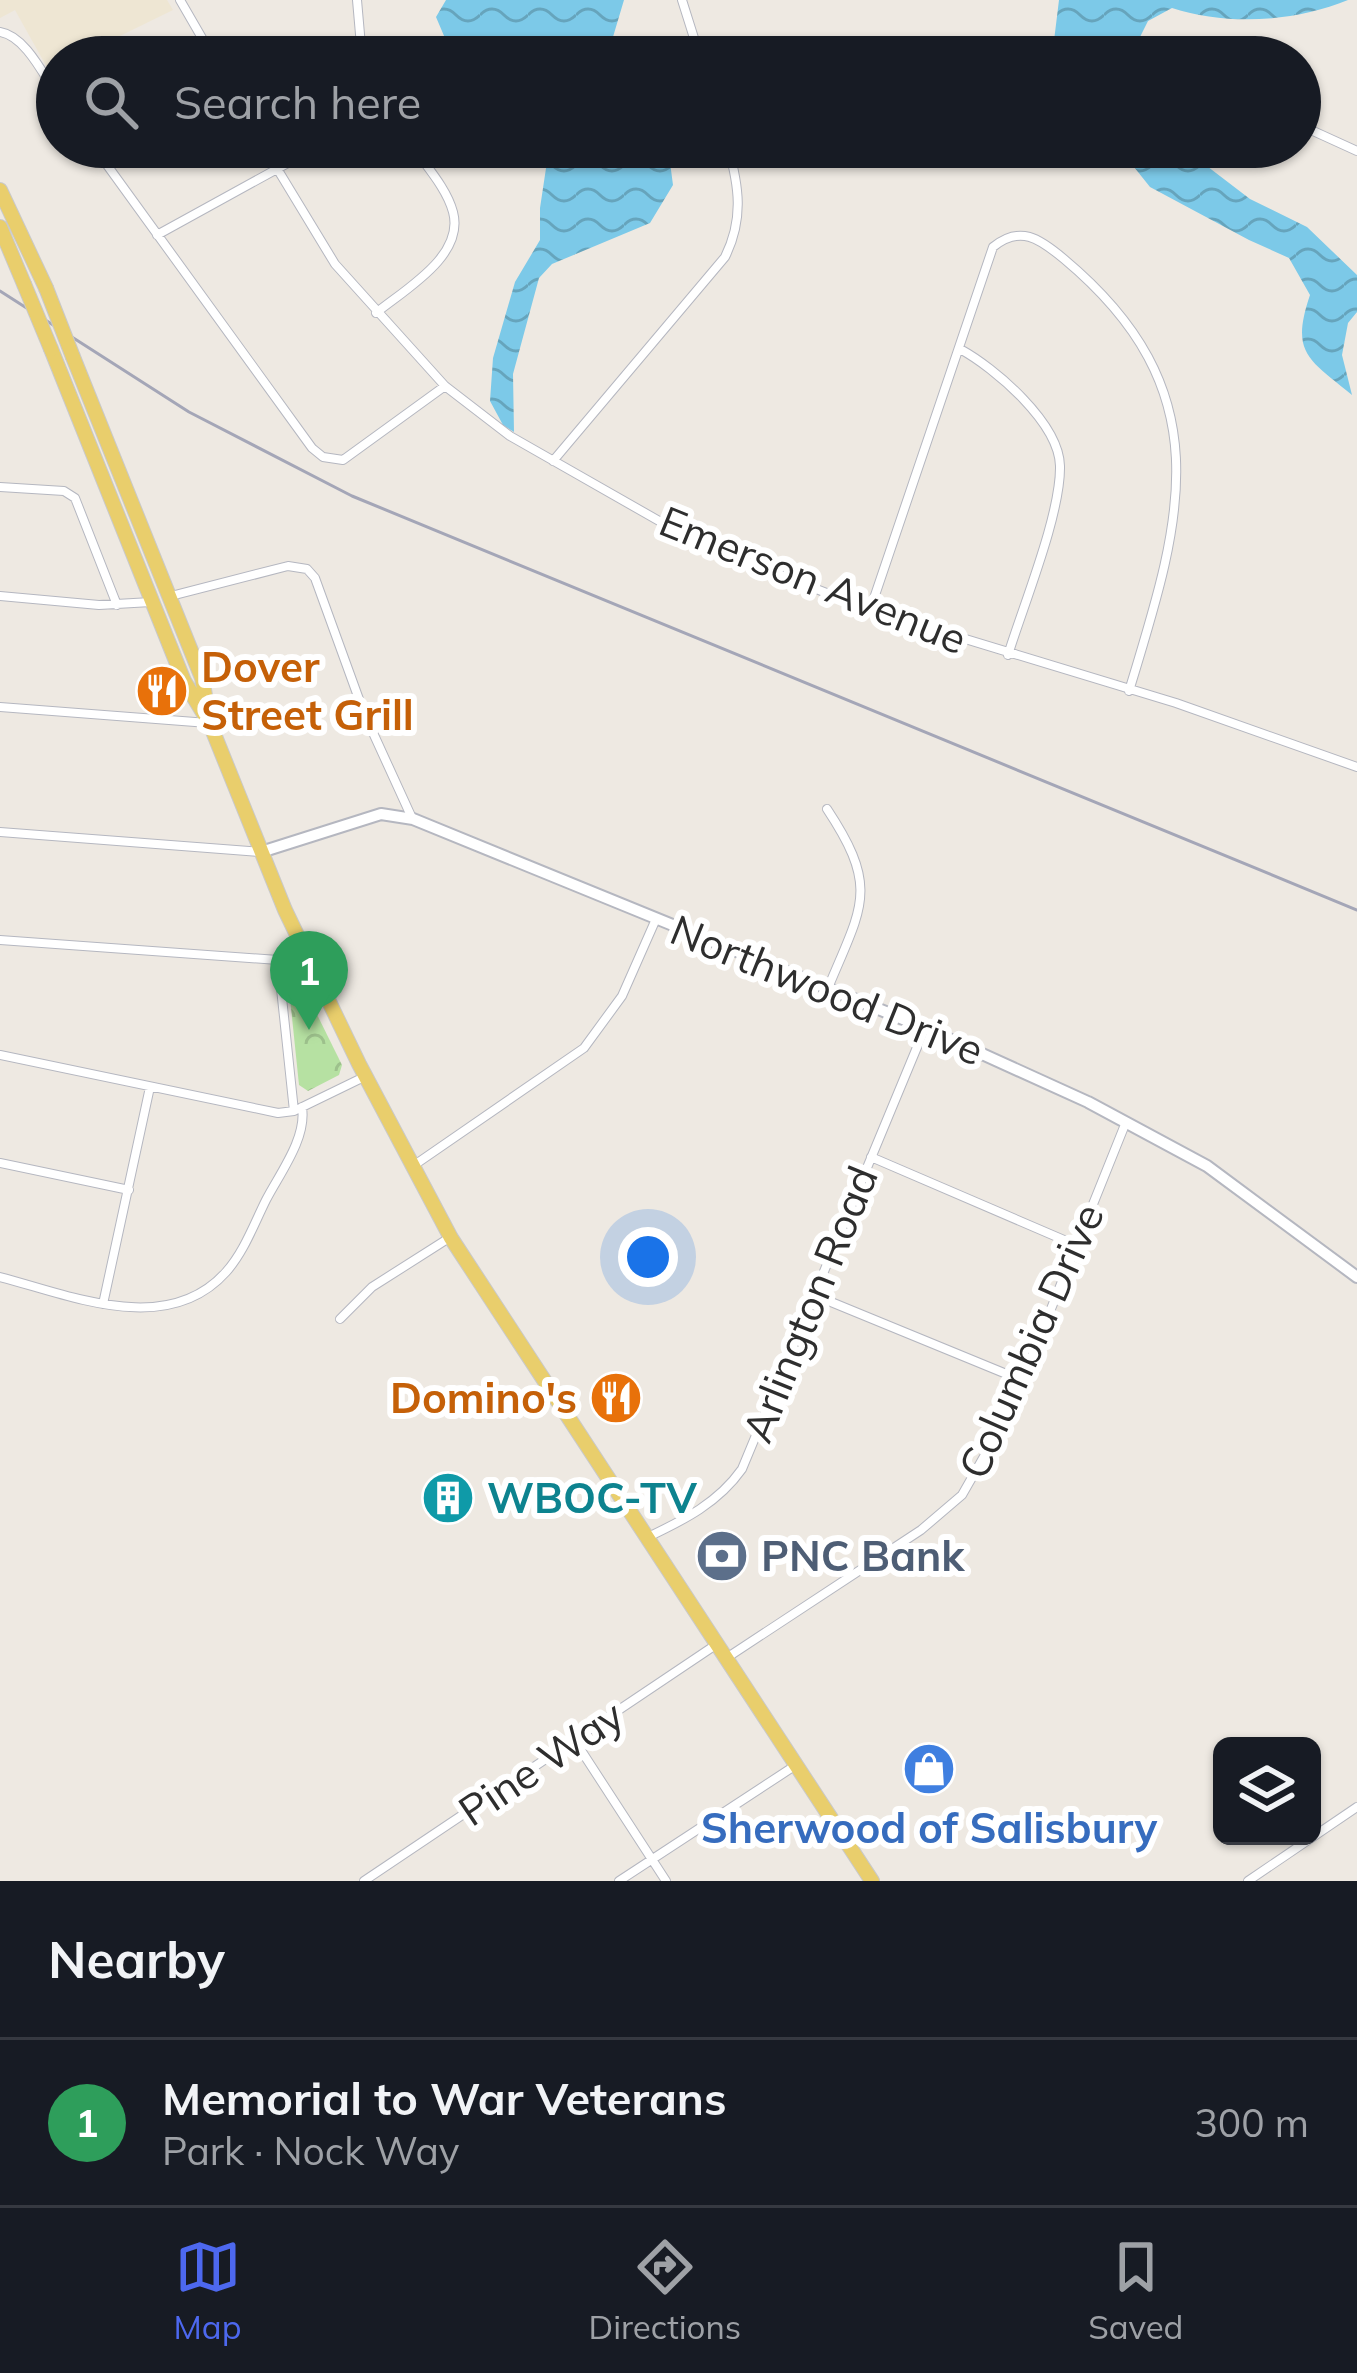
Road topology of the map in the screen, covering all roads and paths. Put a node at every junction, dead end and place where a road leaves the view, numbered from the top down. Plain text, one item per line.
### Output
1 (180, 0) edge
2 (357, 0) edge
3 (682, 0) edge
4 (1, 31) edge
5 (201, 36) edge
6 (360, 36) edge
7 (693, 36) edge
8 (36, 65) edge
9 (1321, 135) edge
10 (1357, 152) edge
11 (109, 168) edge
12 (280, 168) edge
13 (427, 168) edge
14 (733, 168) edge
15 (277, 170) junction
16 (0, 190) edge
17 (0, 227) edge
18 (157, 235) junction
19 (376, 313) junction
20 (960, 349) junction
21 (445, 386) junction
22 (554, 461) junction
23 (0, 487) edge
24 (0, 596) edge
25 (169, 597) junction
26 (152, 602) junction
27 (117, 605) junction
28 (870, 610) junction
29 (1007, 655) junction
30 (1129, 692) junction
31 (0, 706) edge
32 (210, 724) junction
33 (1357, 766) edge
34 (827, 809) dead end
35 (413, 819) junction
36 (0, 832) edge
37 (261, 852) junction
38 (656, 919) junction
39 (0, 940) edge
40 (828, 988) junction
41 (925, 1028) junction
42 (0, 1055) edge
43 (365, 1076) junction
44 (150, 1087) junction
45 (298, 1109) junction
46 (1126, 1122) junction
47 (871, 1157) junction
48 (0, 1162) edge
49 (412, 1167) junction
50 (129, 1190) junction
51 (451, 1238) junction
52 (1078, 1246) junction
53 (0, 1277) edge
54 (1357, 1277) edge
55 (814, 1295) junction
56 (103, 1304) junction
57 (340, 1319) dead end
58 (1022, 1380) junction
59 (646, 1538) junction
60 (718, 1643) junction
61 (728, 1657) junction
62 (574, 1741) junction
63 (796, 1765) junction
64 (1357, 1807) edge
65 (652, 1860) junction
66 (364, 1881) edge
67 (619, 1881) edge
68 (666, 1881) edge
69 (872, 1881) edge
70 (1248, 1881) edge

1 - 5 street
2 - 6 street
3 - 7 street
4 - 8 street
9 - 10 street
11 - 18 street
12 - 15 street
13 - 19 street
14 - 22 street
15 - 18 street
15 - 19 street, Emerson Avenue
16 - 25 main road, bridge
17 - 26 main road, bridge
18 - 21 street
19 - 21 street, Emerson Avenue
20 - 28 street
20 - 29 street
20 - 30 street
21 - 22 street, Emerson Avenue
22 - 28 street, Emerson Avenue
23 - 27 street
24 - 27 street
25 - 26 street
25 - 32 main road
25 - 35 street
26 - 27 street
26 - 32 main road
28 - 29 street, Emerson Avenue
29 - 30 street, Emerson Avenue
30 - 33 street, Emerson Avenue
31 - 32 street
32 - 37 main road
34 - 40 street
35 - 37 street, Northwood Drive
35 - 38 street, Northwood Drive
36 - 37 street
37 - 43 main road
38 - 40 street, Northwood Drive
38 - 49 street
39 - 45 street
40 - 41 street, Northwood Drive
41 - 46 street, Northwood Drive
41 - 47 street, Arlington Road
42 - 44 street
43 - 45 street
43 - 49 main road
44 - 45 street
44 - 50 street
45 - 56 street
46 - 52 street, Columbia Drive
46 - 54 street, Northwood Drive
47 - 52 street
47 - 55 street, Arlington Road
48 - 50 street
49 - 51 main road
50 - 56 street
51 - 57 street
51 - 59 main road
52 - 58 street, Columbia Drive
53 - 56 street
55 - 58 street
55 - 59 street, Arlington Road
58 - 61 street, Columbia Drive
59 - 60 main road
60 - 61 main road
60 - 62 street, Pine Way
61 - 63 main road
62 - 65 street
62 - 66 street, Pine Way
63 - 65 street
63 - 69 main road
64 - 70 street
65 - 67 street
65 - 68 street

